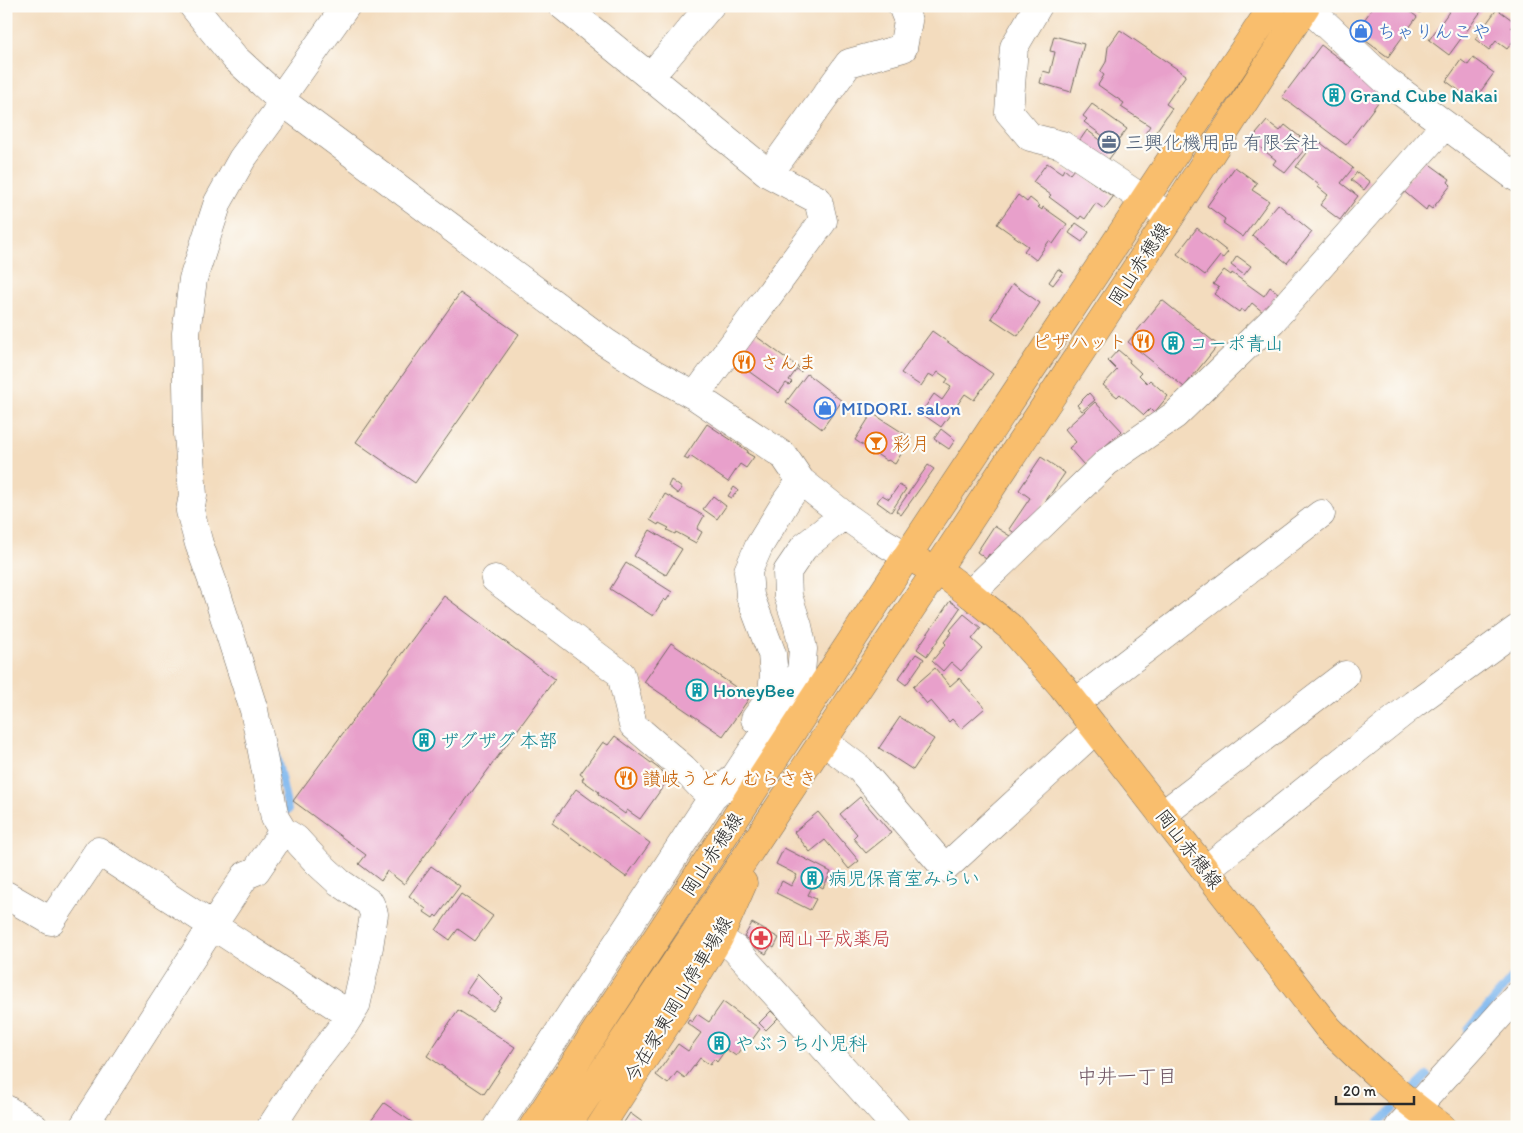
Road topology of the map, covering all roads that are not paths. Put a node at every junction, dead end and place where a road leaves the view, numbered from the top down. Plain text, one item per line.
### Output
1 (193, 6) edge
2 (346, 6) edge
3 (563, 6) edge
4 (710, 6) edge
5 (902, 6) edge
6 (1038, 6) edge
7 (1273, 6) edge
8 (1306, 6) edge
9 (650, 77) junction
10 (282, 102) junction
11 (1445, 125) junction
12 (769, 174) junction
13 (1517, 178) edge
14 (1145, 200) junction
15 (1170, 217) junction
16 (696, 396) junction
17 (801, 481) junction
18 (1321, 514) dead end
19 (844, 515) junction
20 (907, 556) junction
21 (936, 571) junction
22 (495, 579) dead end
23 (970, 594) junction
24 (1517, 630) edge
25 (1345, 675) dead end
26 (1075, 703) junction
27 (1096, 729) junction
28 (823, 741) junction
29 (712, 798) junction
30 (775, 813) joint
31 (1162, 816) junction
32 (283, 831) junction
33 (1205, 870) junction
34 (6, 895) edge
35 (212, 925) junction
36 (709, 932) junction
37 (1517, 996) edge
38 (350, 1015) junction
39 (6, 1108) edge
40 (1407, 1118) edge
41 (34, 1127) edge
42 (83, 1127) edge
43 (271, 1127) edge
44 (497, 1127) edge
45 (533, 1127) edge
46 (566, 1127) edge
47 (600, 1127) edge
48 (896, 1127) edge
49 (1442, 1127) edge

1 - 10 street
2 - 10 street
3 - 9 street
4 - 9 street
5 - 12 street
6 - 14 street
7 - 14 main road, 岡山赤穂線
8 - 11 street
8 - 15 main road, 岡山赤穂線
9 - 12 street
10 - 16 street
10 - 32 street
11 - 13 street
11 - 23 street
12 - 16 street
14 - 15 street
14 - 20 main road, 岡山赤穂線
15 - 21 main road, 岡山赤穂線
16 - 17 street
17 - 19 street
17 - 29 street
18 - 26 street
19 - 20 street
19 - 29 street
20 - 21 main road, 岡山赤穂線
20 - 45 main road, 岡山赤穂線
21 - 23 main road, 岡山赤穂線
21 - 28 main road, 岡山赤穂線
22 - 29 street
23 - 26 main road, 岡山赤穂線
24 - 33 street
25 - 31 street
26 - 27 main road, 岡山赤穂線
27 - 28 street
27 - 31 main road, 岡山赤穂線
28 - 30 main road, 岡山赤穂線
29 - 44 street
30 - 36 main road, 今在家東岡山停車場線
31 - 33 main road, 岡山赤穂線
32 - 35 street
32 - 38 street
33 - 40 main road, 岡山赤穂線
34 - 35 street
35 - 38 street
35 - 42 street
36 - 46 main road, 岡山赤穂線
36 - 47 main road, 今在家東岡山停車場線
36 - 48 street
37 - 40 street
38 - 43 street
39 - 41 street
40 - 49 main road, 岡山赤穂線

